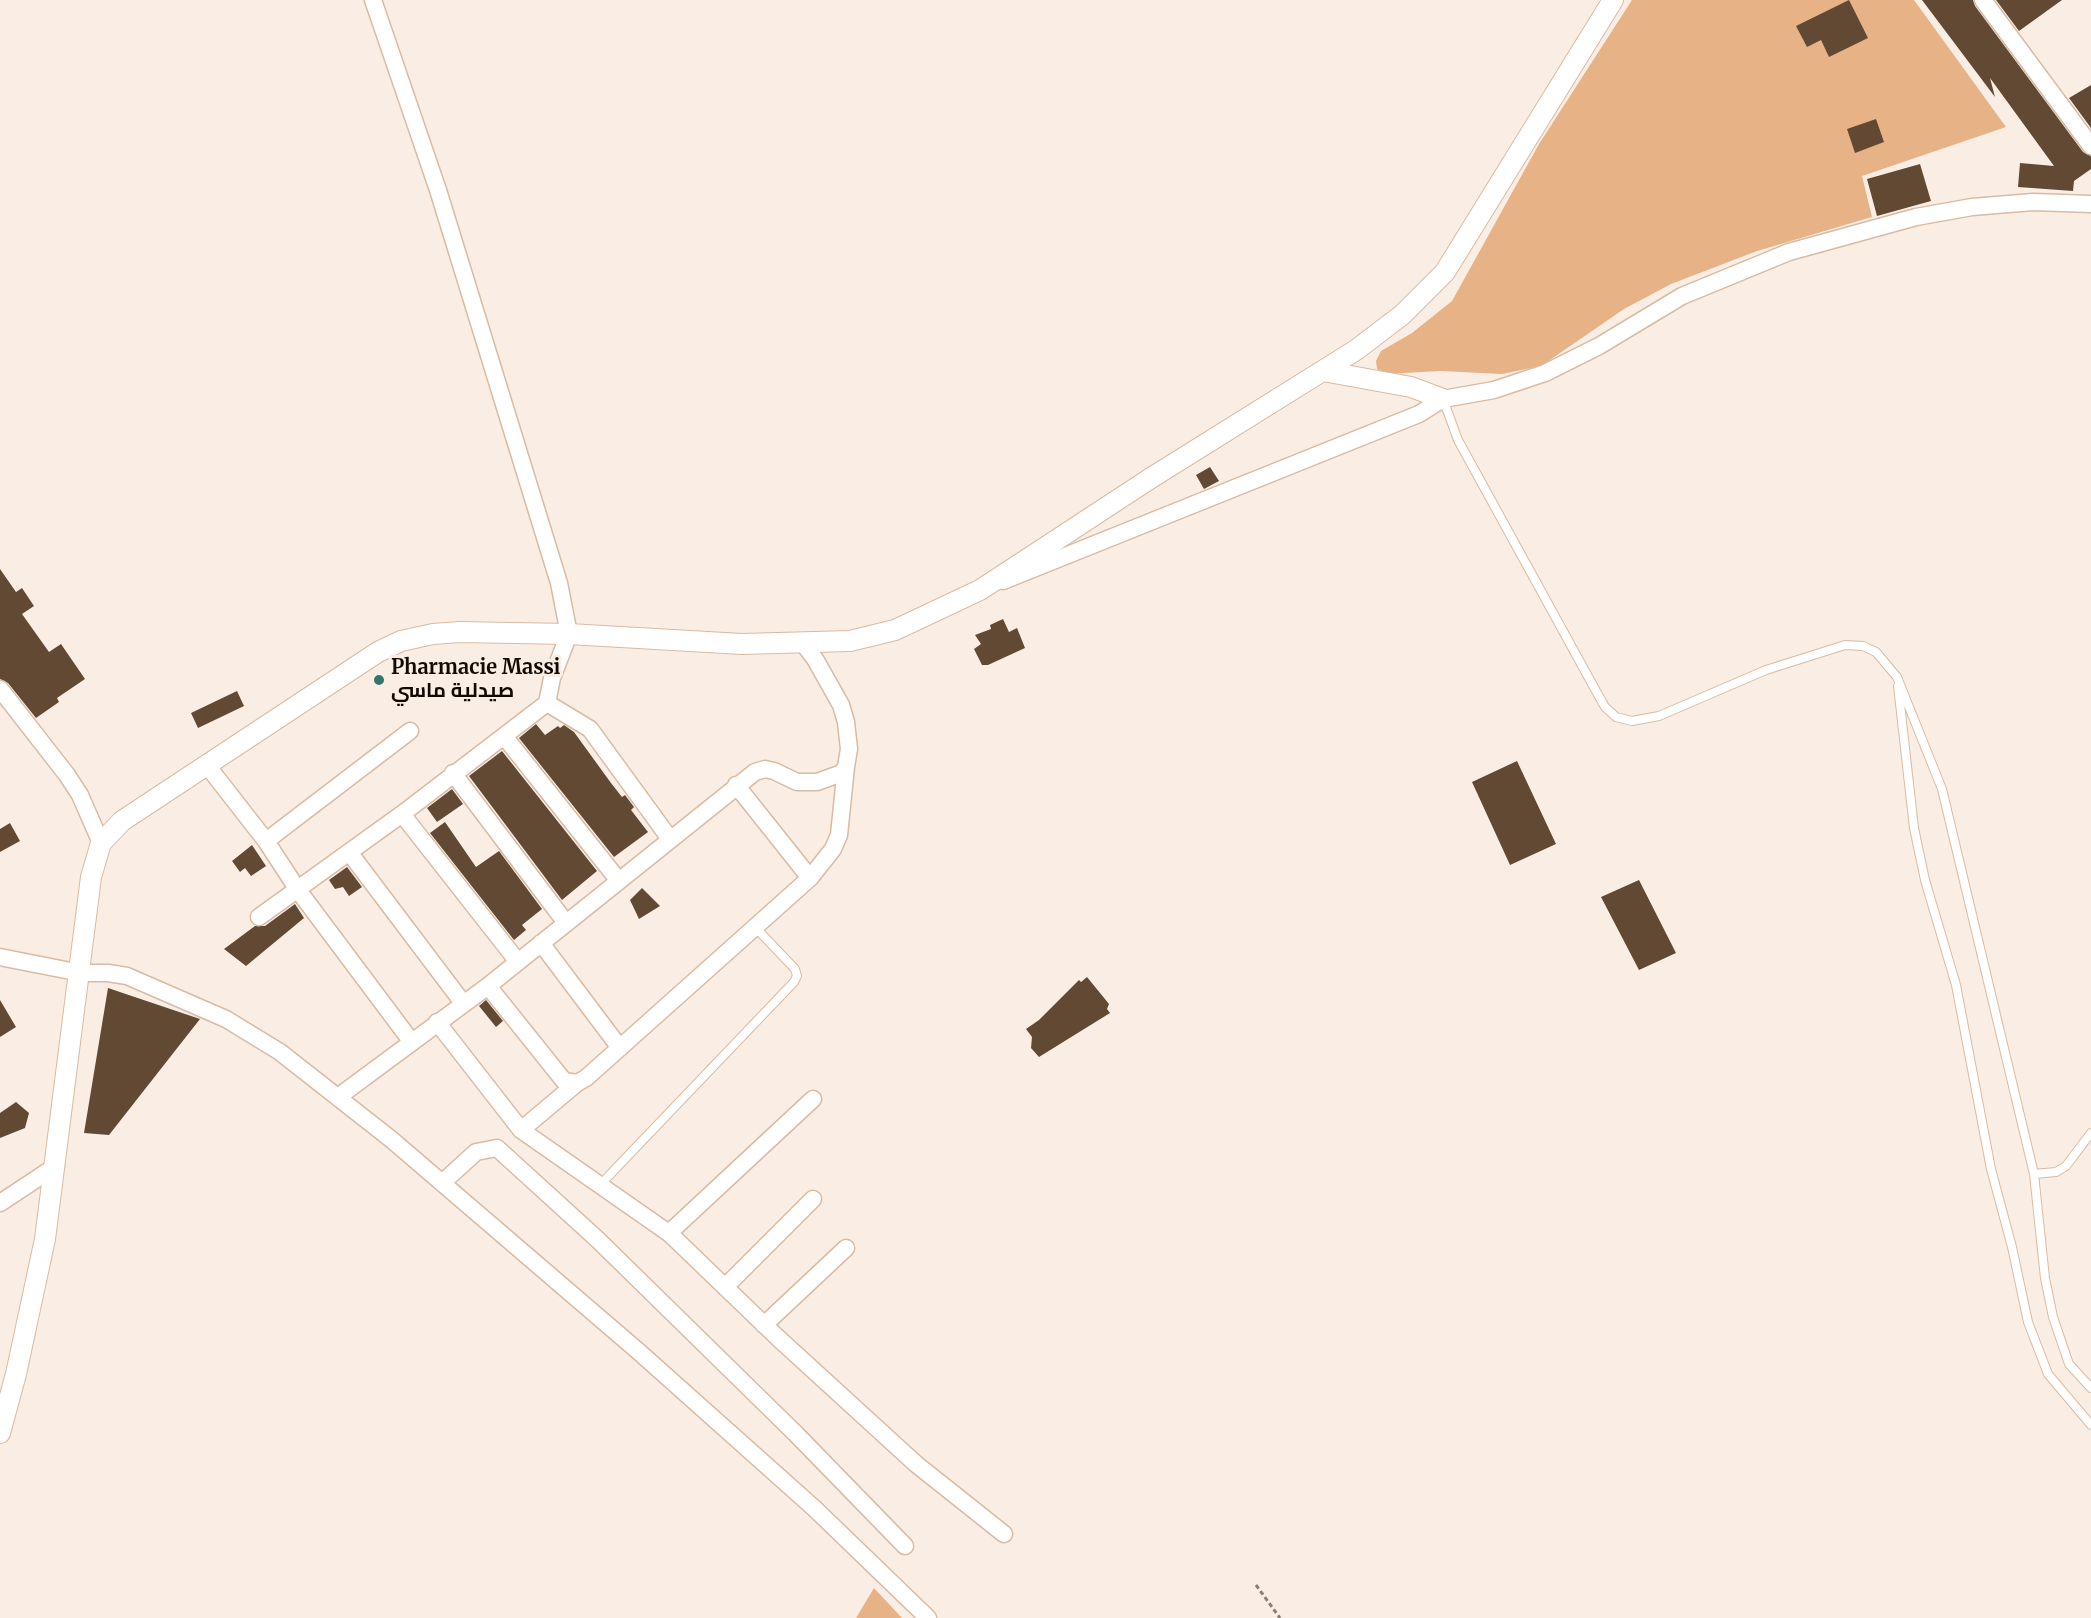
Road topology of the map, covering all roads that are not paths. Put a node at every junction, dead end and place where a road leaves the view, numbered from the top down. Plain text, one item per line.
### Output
1 (373, 0) edge
2 (1613, 0) edge
3 (1983, 0) edge
4 (2091, 146) edge
5 (2091, 204) edge
6 (1323, 371) junction
7 (1443, 399) junction
8 (980, 590) junction
9 (569, 634) junction
10 (802, 642) junction
11 (1897, 677) junction
12 (0, 689) edge
13 (547, 703) junction
14 (410, 732) dead end
15 (504, 736) junction
16 (206, 764) junction
17 (846, 767) junction
18 (453, 773) junction
19 (736, 785) junction
20 (402, 814) junction
21 (670, 840) junction
22 (266, 841) junction
23 (101, 843) junction
24 (349, 852) junction
25 (810, 878) junction
26 (619, 881) junction
27 (298, 890) junction
28 (259, 917) dead end
29 (566, 923) junction
30 (755, 927) junction
31 (541, 943) junction
32 (0, 957) edge
33 (518, 962) junction
34 (81, 973) junction
35 (488, 986) junction
36 (463, 1003) junction
37 (437, 1022) junction
38 (411, 1041) junction
39 (620, 1048) junction
40 (577, 1083) junction
41 (338, 1097) junction
42 (813, 1099) dead end
43 (521, 1130) junction
44 (2091, 1133) edge
45 (56, 1166) junction
46 (2034, 1174) junction
47 (442, 1183) junction
48 (600, 1185) junction
49 (813, 1199) dead end
50 (0, 1203) edge
51 (669, 1233) junction
52 (846, 1248) dead end
53 (725, 1287) junction
54 (764, 1325) junction
55 (8, 1375) edge
56 (2091, 1388) edge
57 (2091, 1425) edge
58 (0, 1433) edge
59 (1004, 1534) dead end
60 (904, 1546) dead end
61 (928, 1618) edge

1 - 9 street
2 - 6 street
3 - 4 street
5 - 7 street
6 - 7 street
6 - 8 street
7 - 8 street
7 - 11 lane
8 - 10 street
9 - 10 street
9 - 13 street
9 - 16 street
10 - 17 street
11 - 46 lane
11 - 57 lane
12 - 23 street
13 - 15 street
13 - 21 street
14 - 22 street
15 - 18 street
15 - 26 street
16 - 22 street
16 - 23 street
17 - 19 street
17 - 25 street
18 - 20 street
18 - 29 street
19 - 21 street
19 - 25 street
20 - 24 street
20 - 33 street
21 - 26 street
22 - 27 street
23 - 34 street
24 - 27 street
24 - 36 street
25 - 30 street
26 - 29 street
27 - 28 street
27 - 38 street
29 - 31 street
30 - 39 street
30 - 48 lane
31 - 33 street
31 - 39 street
32 - 34 street
33 - 35 street
34 - 41 street
34 - 45 street
35 - 36 street
35 - 40 street
36 - 37 street
37 - 38 street
37 - 43 street
38 - 41 street
39 - 40 street
40 - 43 street
41 - 47 street
42 - 51 street
43 - 48 street
44 - 46 lane
45 - 50 street
45 - 55 street
46 - 56 lane
47 - 60 street
47 - 61 street
48 - 51 street
49 - 53 street
51 - 53 street
52 - 54 street
53 - 54 street
54 - 59 street
55 - 58 street

